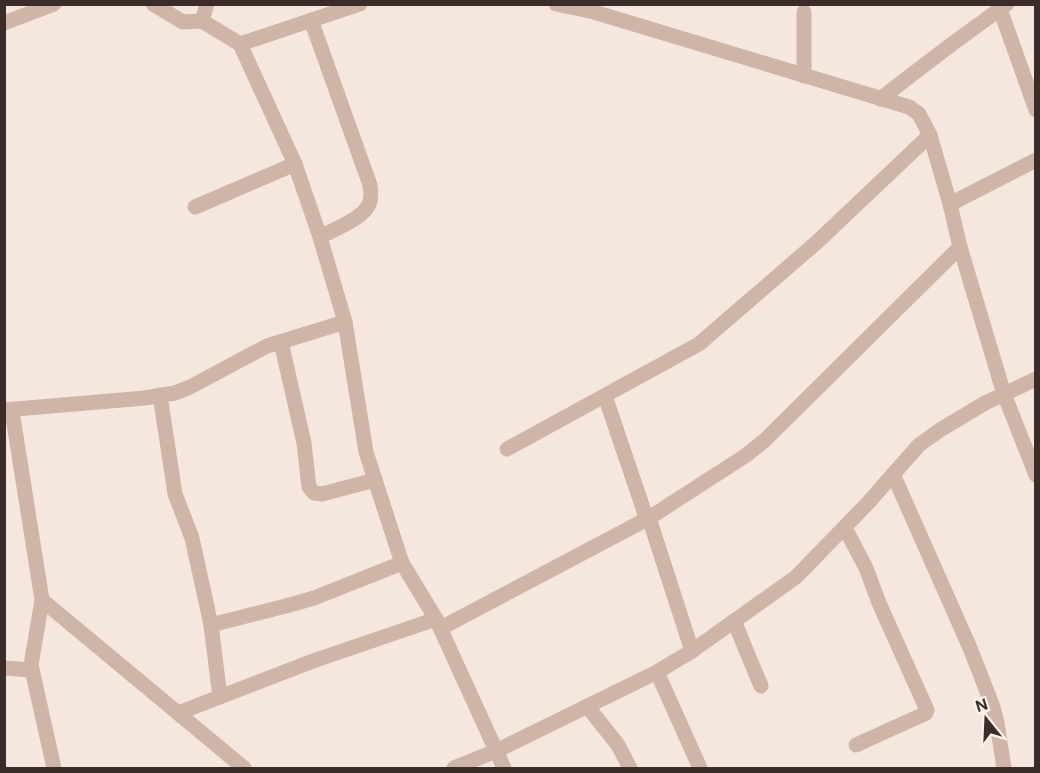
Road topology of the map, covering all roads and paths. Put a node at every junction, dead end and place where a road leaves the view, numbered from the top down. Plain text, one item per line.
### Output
1 (54, 4) edge
2 (153, 4) edge
3 (207, 4) edge
4 (360, 4) edge
5 (556, 4) edge
6 (1003, 7) edge
7 (804, 12) dead end
8 (311, 20) junction
9 (202, 21) junction
10 (4, 23) edge
11 (240, 44) junction
12 (804, 76) junction
13 (880, 99) junction
14 (1035, 111) edge
15 (930, 135) junction
16 (1035, 160) edge
17 (295, 165) junction
18 (950, 204) junction
19 (195, 207) dead end
20 (320, 237) junction
21 (960, 247) junction
22 (345, 322) junction
23 (281, 342) junction
24 (1035, 378) edge
25 (1004, 394) junction
26 (160, 395) junction
27 (605, 396) junction
28 (8, 410) edge
29 (507, 449) dead end
30 (893, 474) junction
31 (1035, 475) edge
32 (375, 480) junction
33 (648, 519) junction
34 (845, 528) junction
35 (402, 563) junction
36 (42, 600) junction
37 (734, 621) junction
38 (439, 623) junction
39 (211, 625) junction
40 (692, 651) junction
41 (4, 668) edge
42 (32, 670) junction
43 (657, 672) junction
44 (761, 686) dead end
45 (220, 697) junction
46 (587, 706) junction
47 (178, 713) junction
48 (856, 745) dead end
49 (496, 751) junction
50 (54, 768) edge
51 (240, 768) edge
52 (454, 768) edge
53 (504, 768) edge
54 (630, 768) edge
55 (700, 768) edge
56 (1004, 768) edge

1 - 10 street
2 - 9 street
3 - 9 street
4 - 8 street
5 - 12 street
6 - 13 street
6 - 14 street
7 - 12 street
8 - 11 street
8 - 20 street
9 - 11 street
11 - 17 street
12 - 13 street
13 - 15 street
15 - 18 street
15 - 27 street
16 - 18 street
17 - 19 street
17 - 20 street
18 - 21 street
20 - 22 street
21 - 25 street
21 - 33 street
22 - 23 street
22 - 32 street
23 - 26 street
23 - 32 street
24 - 25 street
25 - 30 street
25 - 31 street
26 - 28 street
26 - 39 street
27 - 29 street
27 - 33 street
28 - 36 street
30 - 34 street
30 - 56 street
32 - 35 street
33 - 38 street
33 - 40 street
34 - 37 street
34 - 48 street
35 - 38 street
35 - 39 street
36 - 42 street
36 - 47 street
37 - 40 street
37 - 44 street
38 - 45 street
38 - 49 street
39 - 45 street
40 - 43 street
41 - 42 street
42 - 50 street
43 - 46 street
43 - 55 street
45 - 47 street
46 - 49 street
46 - 54 street
47 - 51 street
49 - 52 street
49 - 53 street

